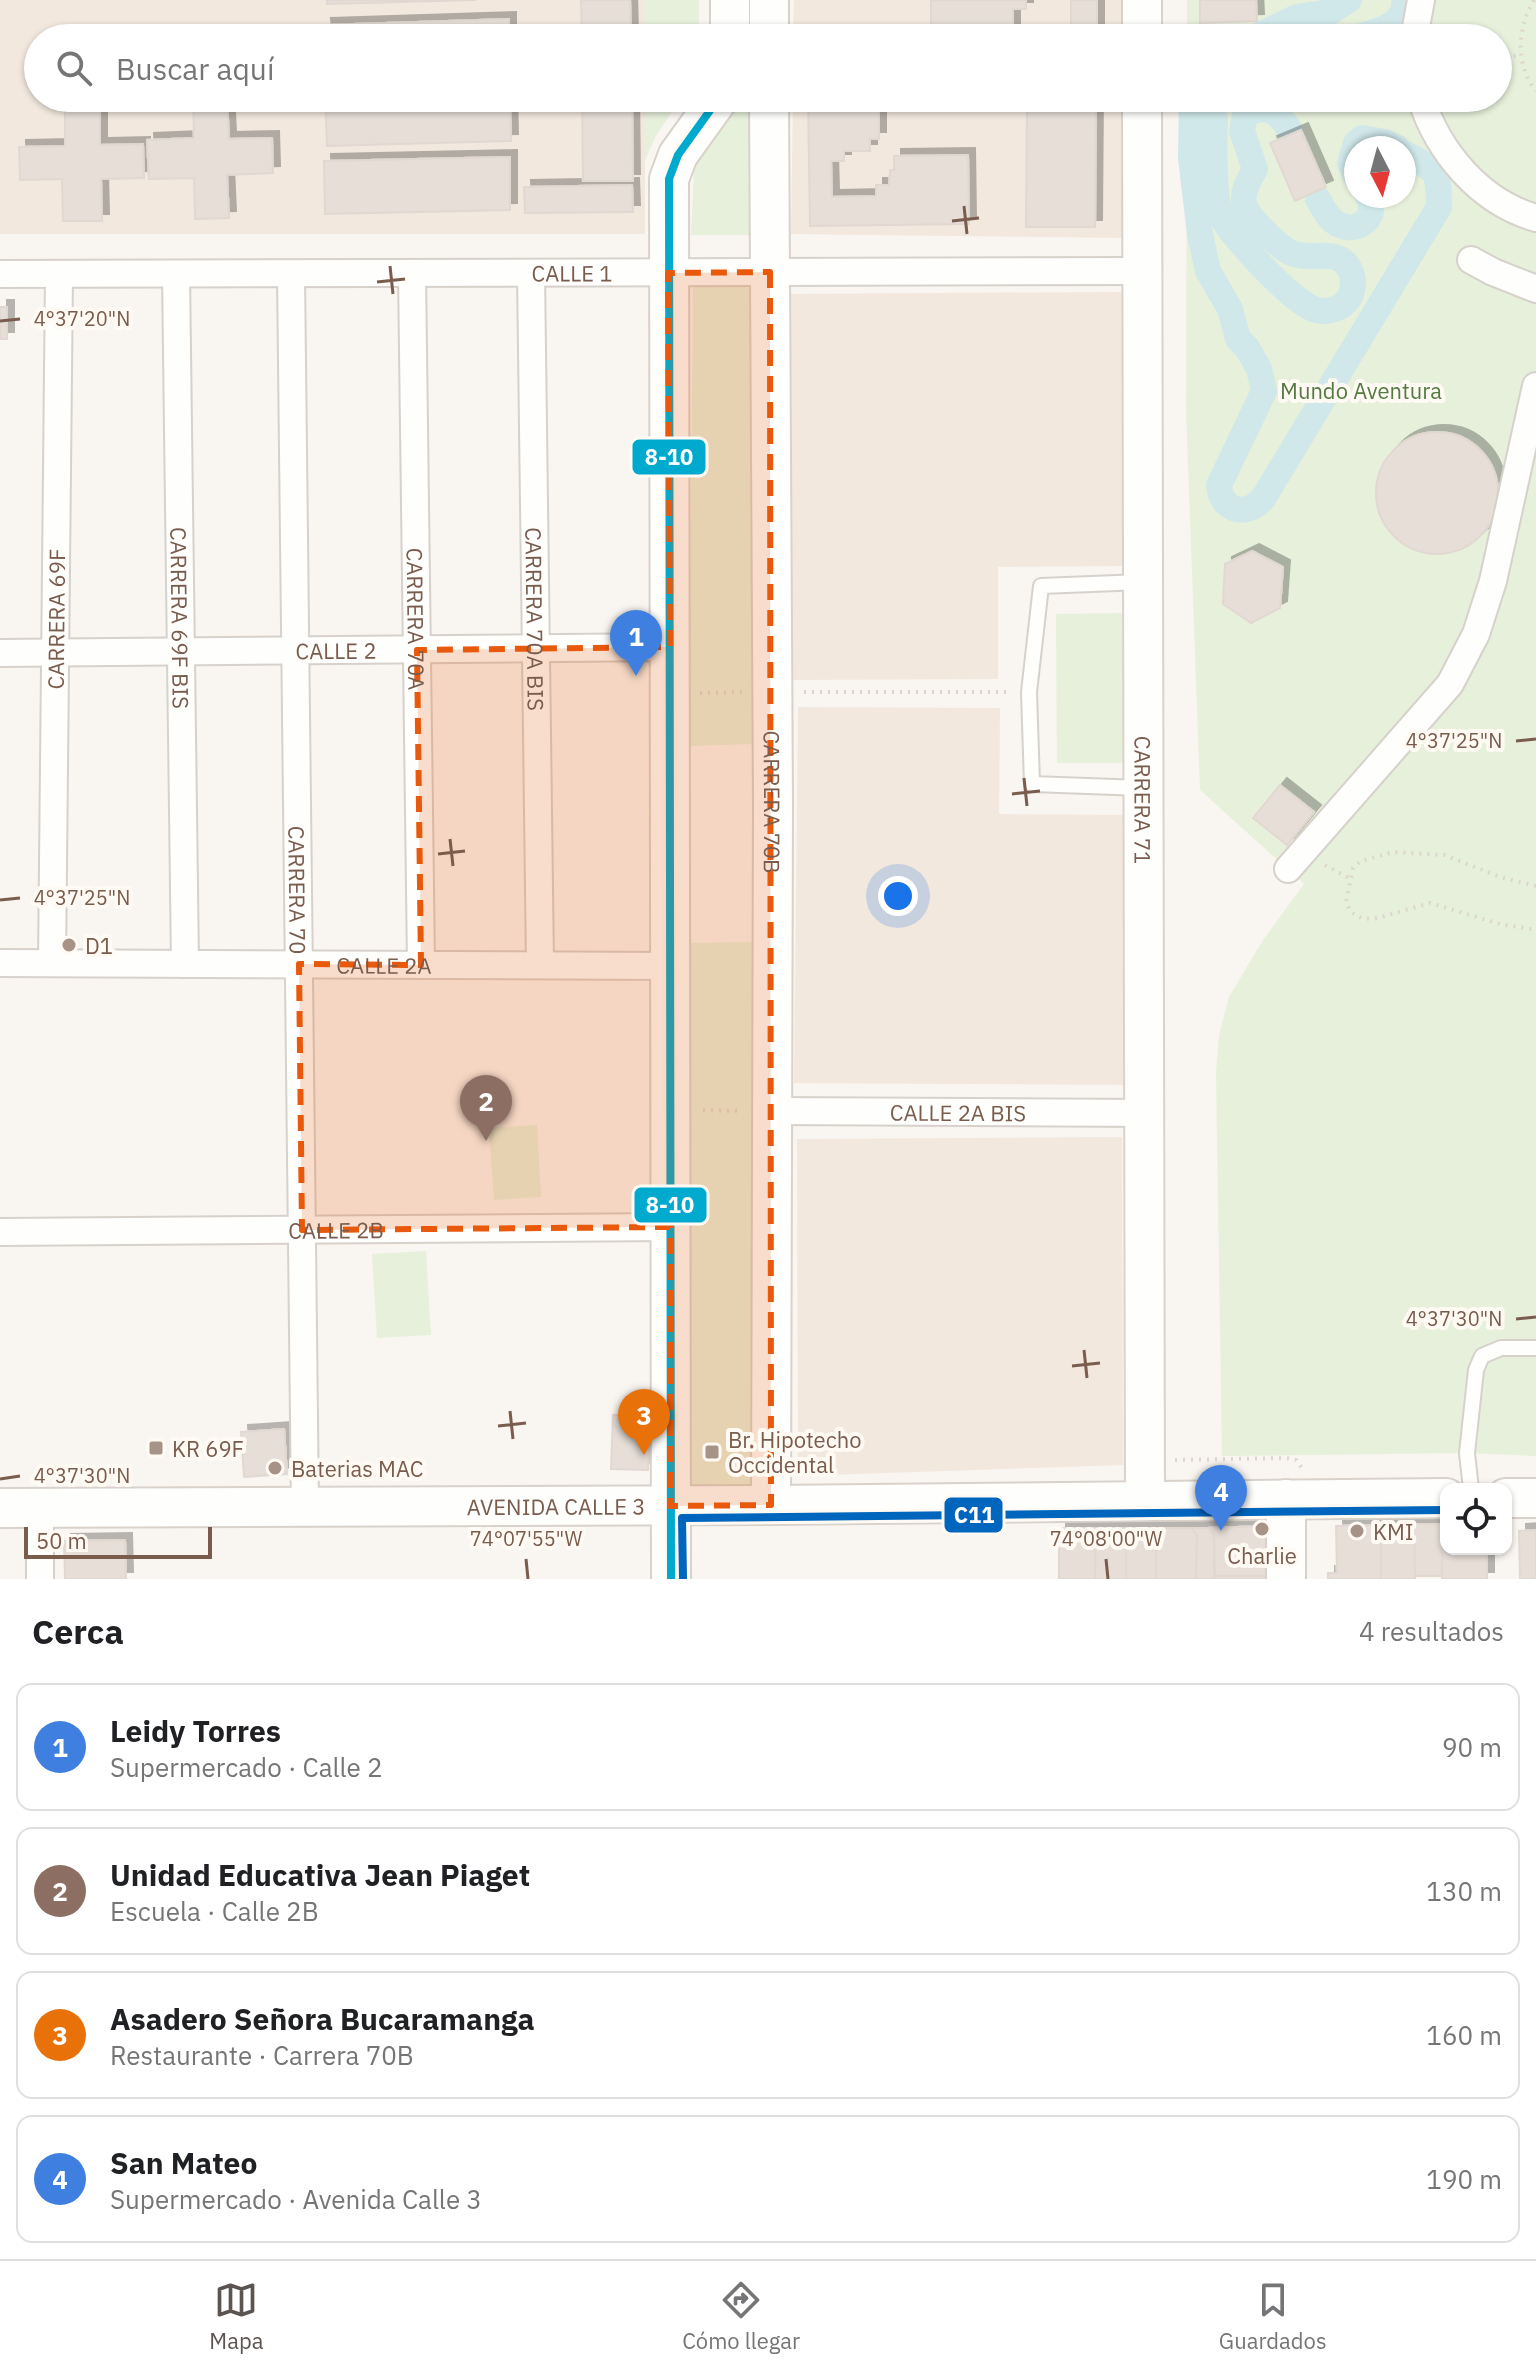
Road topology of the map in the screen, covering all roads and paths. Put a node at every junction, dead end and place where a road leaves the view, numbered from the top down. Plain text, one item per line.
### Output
1 (730, 0) edge
2 (769, 0) edge
3 (1142, 0) edge
4 (1421, 0) edge
5 (1534, 0) edge
6 (730, 24) edge
7 (769, 24) edge
8 (1142, 24) edge
9 (1417, 24) edge
10 (1521, 55) junction
11 (1512, 56) edge
12 (1536, 91) edge
13 (709, 112) edge
14 (769, 112) edge
15 (1142, 112) edge
16 (1427, 112) edge
17 (1536, 218) edge
18 (1471, 260) dead end
19 (1143, 271) junction
20 (770, 272) junction
21 (412, 273) junction
22 (531, 273) junction
23 (668, 273) junction
24 (0, 274) edge
25 (59, 274) junction
26 (176, 274) junction
27 (291, 274) junction
28 (1536, 289) edge
29 (1536, 386) edge
30 (1143, 582) junction
31 (536, 647) junction
32 (670, 647) junction
33 (180, 650) junction
34 (295, 650) junction
35 (417, 650) junction
36 (54, 651) junction
37 (0, 653) edge
38 (773, 692) junction
39 (1029, 692) junction
40 (670, 693) junction
41 (1143, 788) junction
42 (1288, 869) dead end
43 (1536, 886) edge
44 (1536, 930) edge
45 (0, 963) edge
46 (52, 963) junction
47 (185, 964) junction
48 (299, 964) junction
49 (421, 965) junction
50 (540, 965) junction
51 (670, 966) junction
52 (670, 1110) junction
53 (772, 1111) junction
54 (1144, 1113) junction
55 (670, 1227) junction
56 (302, 1230) junction
57 (0, 1232) edge
58 (1536, 1348) edge
59 (1470, 1483) edge
60 (1440, 1498) edge
61 (1512, 1498) edge
62 (1536, 1498) edge
63 (1286, 1499) junction
64 (1145, 1501) junction
65 (771, 1505) junction
66 (670, 1506) junction
67 (305, 1507) junction
68 (0, 1508) edge
69 (40, 1508) junction
70 (40, 1579) edge
71 (671, 1579) edge
72 (1286, 1579) edge

1 - 6 street
2 - 7 street
3 - 8 street
4 - 9 street
5 - 10 path
10 - 11 path
10 - 12 path
13 - 23 street
14 - 20 street, CARRERA 70B
15 - 19 street, CARRERA 71
16 - 17 street
18 - 28 street
19 - 20 street, CALLE 1
19 - 30 street, CARRERA 71
20 - 23 street, CALLE 1
20 - 38 street, CARRERA 70B
21 - 22 street, CALLE 1
21 - 27 street, CALLE 1
21 - 35 street, CARRERA 70A
22 - 23 street, CALLE 1
22 - 31 street, CARRERA 70A BIS
23 - 32 street
24 - 25 street, CALLE 1
25 - 26 street, CALLE 1
25 - 36 street, CARRERA 69F
26 - 27 street, CALLE 1
26 - 33 street, CARRERA 69F BIS
27 - 34 street, CARRERA 70
29 - 42 street
30 - 39 lane
30 - 41 street, CARRERA 71
31 - 32 street, CALLE 2
31 - 35 street, CALLE 2
31 - 50 street, CARRERA 70A BIS
32 - 40 street
33 - 34 street, CALLE 2
33 - 36 street, CALLE 2
33 - 47 street, CARRERA 69F BIS
34 - 35 street, CALLE 2
34 - 48 street, CARRERA 70
35 - 49 street, CARRERA 70A
36 - 37 street, CALLE 2
36 - 46 street, CARRERA 69F
38 - 39 path
38 - 40 path
38 - 53 street, CARRERA 70B
39 - 41 lane
40 - 51 street
41 - 54 street, CARRERA 71
43 - 44 path
45 - 46 street, CALLE 2A
46 - 47 street, CALLE 2A
47 - 48 street, CALLE 2A
48 - 49 street, CALLE 2A
48 - 56 street, CARRERA 70
49 - 50 street, CALLE 2A
50 - 51 street, CALLE 2A
51 - 52 street
52 - 53 path
52 - 55 street
53 - 54 street, CALLE 2A BIS
53 - 65 street, CARRERA 70B
54 - 64 street, CARRERA 71
55 - 56 street, CALLE 2B
55 - 66 street
56 - 57 street, CALLE 2B
56 - 67 street, CARRERA 70
58 - 59 lane
60 - 63 street, AVENIDA CALLE 3
61 - 62 street
63 - 64 street, AVENIDA CALLE 3
63 - 72 street
64 - 65 street, AVENIDA CALLE 3
65 - 66 street, AVENIDA CALLE 3
66 - 67 street, AVENIDA CALLE 3
66 - 71 street
67 - 69 street, AVENIDA CALLE 3
68 - 69 street, AVENIDA CALLE 3
69 - 70 street

